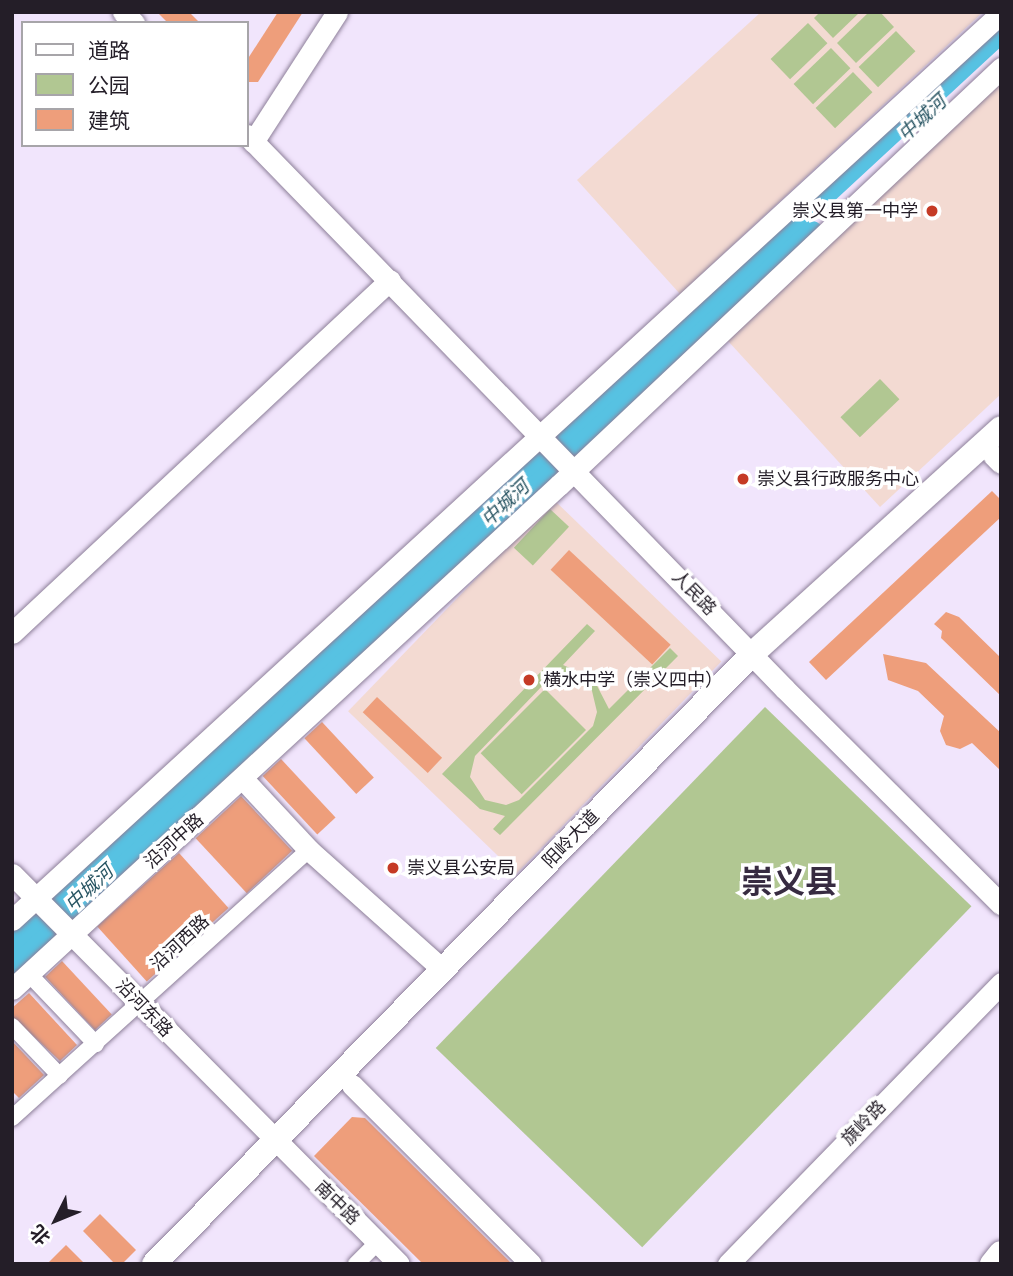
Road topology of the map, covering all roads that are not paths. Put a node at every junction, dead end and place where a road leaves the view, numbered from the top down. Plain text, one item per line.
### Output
1 (337, 12) edge
2 (1001, 13) edge
3 (1001, 68) edge
4 (250, 139) edge
5 (390, 280) junction
6 (1001, 428) edge
7 (543, 438) junction
8 (998, 455) edge
9 (571, 467) junction
10 (12, 633) edge
11 (757, 660) junction
12 (243, 779) junction
13 (309, 850) junction
14 (12, 874) edge
15 (41, 900) junction
16 (1001, 904) edge
17 (12, 920) edge
18 (70, 930) junction
19 (443, 970) junction
20 (29, 974) junction
21 (1001, 983) edge
22 (12, 989) edge
23 (140, 1005) junction
24 (12, 1026) edge
25 (96, 1044) junction
26 (60, 1076) junction
27 (352, 1085) junction
28 (16, 1108) edge
29 (281, 1148) junction
30 (377, 1242) junction
31 (1001, 1253) edge
32 (154, 1264) edge
33 (177, 1264) edge
34 (356, 1264) edge
35 (399, 1264) edge
36 (531, 1264) edge
37 (728, 1264) edge
38 (992, 1264) edge

1 - 4 street
2 - 7 street
3 - 9 street, 沿河中路
4 - 5 street, 人民路
5 - 7 street, 人民路
5 - 10 street
6 - 11 main road, 阳岭大道
7 - 9 street, 人民路
7 - 15 street
8 - 11 main road, 阳岭大道
9 - 11 street, 人民路
9 - 12 street, 沿河中路
11 - 16 street, 人民路
11 - 19 main road, 阳岭大道
11 - 27 main road, 阳岭大道
12 - 13 street
12 - 18 street, 沿河中路
13 - 19 street
13 - 23 street, 沿河西路
14 - 15 street, 沿河东路
15 - 17 street
15 - 18 street, 沿河东路
18 - 20 street, 沿河中路
18 - 23 street, 沿河东路
19 - 29 main road, 阳岭大道
20 - 22 street, 沿河中路
20 - 25 street
21 - 37 street, 旗岭路
23 - 25 street, 沿河西路
23 - 29 street, 沿河东路
24 - 26 street
25 - 26 street, 沿河西路
26 - 28 street, 沿河西路
27 - 29 main road, 阳岭大道
27 - 36 street
29 - 30 street, 南中路
29 - 32 main road, 阳岭大道
29 - 33 main road, 阳岭大道
30 - 34 street
30 - 35 street, 南中路
31 - 38 main road

